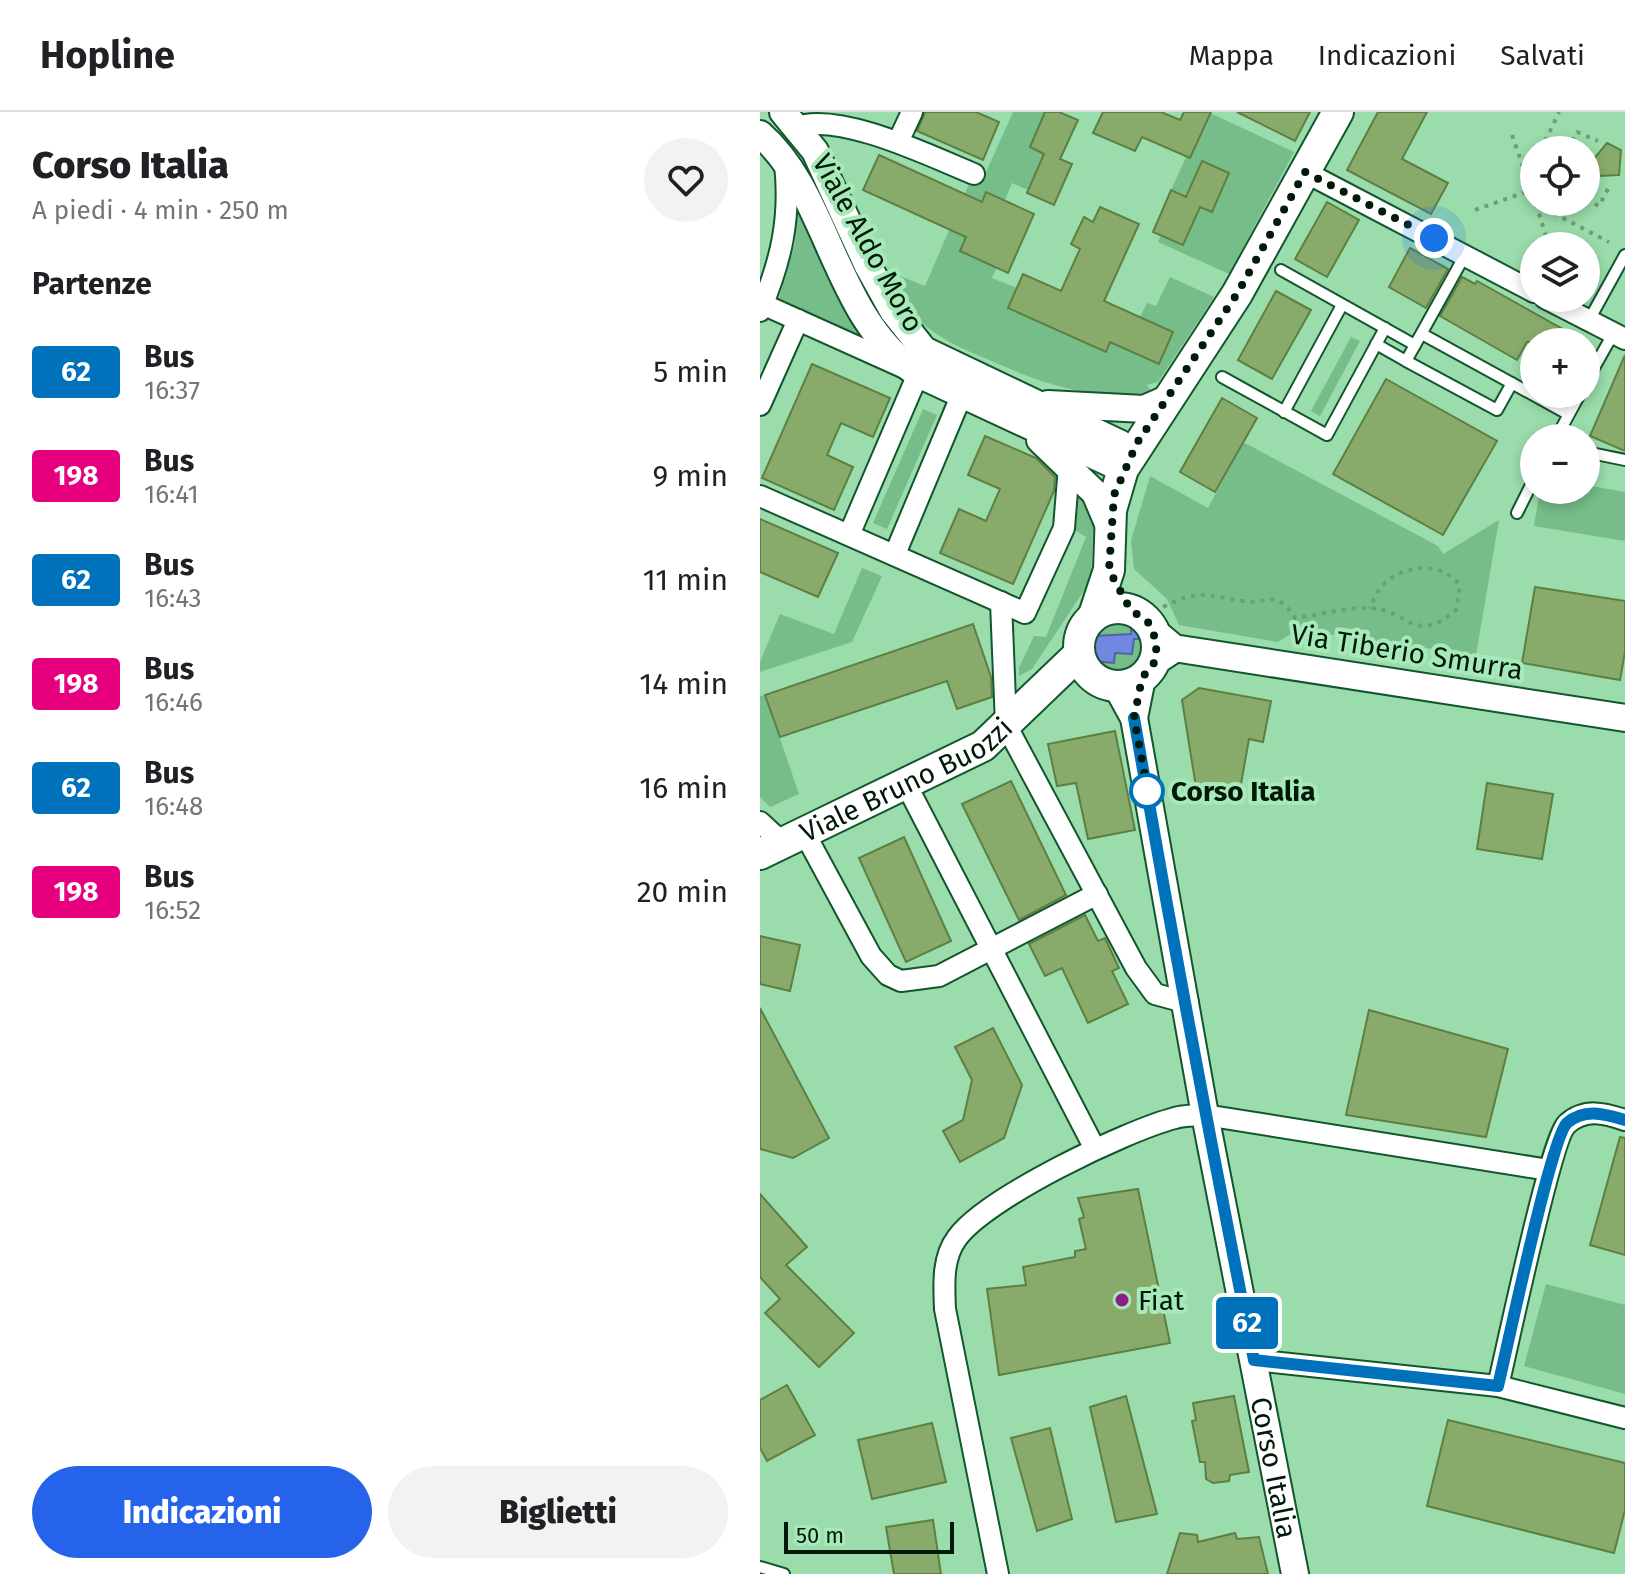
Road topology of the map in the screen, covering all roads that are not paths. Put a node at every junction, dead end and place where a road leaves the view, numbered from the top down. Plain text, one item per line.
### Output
1 (912, 112) edge
2 (1338, 112) edge
3 (790, 119) edge
4 (760, 134) edge
5 (898, 142) junction
6 (785, 160) junction
7 (1305, 172) junction
8 (974, 174) dead end
9 (1465, 255) junction
10 (1625, 255) edge
11 (1281, 270) dead end
12 (1520, 284) edge
13 (1342, 305) junction
14 (761, 306) edge
15 (1570, 312) edge
16 (798, 320) junction
17 (1588, 322) junction
18 (1385, 328) junction
19 (1422, 334) junction
20 (1619, 336) edge
21 (1376, 344) junction
22 (1415, 345) junction
23 (1406, 361) junction
24 (1600, 362) edge
25 (918, 374) junction
26 (1222, 377) dead end
27 (1512, 383) junction
28 (962, 394) junction
29 (1167, 399) junction
30 (760, 405) edge
31 (1017, 408) junction
32 (1572, 408) edge
33 (1284, 412) junction
34 (1568, 414) junction
35 (1563, 424) edge
36 (1600, 455) edge
37 (1128, 460) junction
38 (1625, 460) edge
39 (1069, 466) junction
40 (760, 496) edge
41 (1522, 504) edge
42 (1517, 513) dead end
43 (1109, 526) junction
44 (849, 535) junction
45 (895, 554) junction
46 (1109, 570) junction
47 (1001, 602) junction
48 (1148, 613) junction
49 (1094, 615) junction
50 (1180, 649) junction
51 (1083, 663) junction
52 (1137, 678) junction
53 (1625, 718) edge
54 (1006, 725) junction
55 (907, 786) junction
56 (760, 822) edge
57 (784, 844) edge
58 (1097, 894) junction
59 (991, 950) junction
60 (1188, 1003) junction
61 (1205, 1115) junction
62 (1625, 1120) edge
63 (1095, 1149) junction
64 (1549, 1170) junction
65 (1254, 1360) junction
66 (1498, 1386) junction
67 (1625, 1418) edge
68 (760, 1567) edge
69 (784, 1574) edge
70 (998, 1574) edge
71 (1295, 1574) edge

1 - 5 street
2 - 7 main road
3 - 5 street
3 - 31 street, Viale Aldo Moro
4 - 6 street, Viale Aldo Moro
5 - 8 street
6 - 14 street
6 - 25 street, Viale Aldo Moro
7 - 9 street
7 - 29 main road
9 - 12 street
9 - 19 lane
10 - 17 lane
11 - 13 lane
13 - 18 lane
13 - 33 lane
14 - 16 street
15 - 17 street
16 - 25 street
16 - 30 street
17 - 20 street
18 - 21 lane
18 - 22 lane
19 - 22 lane
19 - 27 lane
20 - 24 lane
21 - 23 lane
21 - 33 lane
22 - 23 lane
23 - 27 lane
25 - 28 street, Viale Aldo Moro
25 - 44 street
26 - 33 lane
27 - 34 lane
28 - 31 street, Viale Aldo Moro
28 - 45 street
29 - 31 street, Viale Aldo Moro
29 - 37 main road
31 - 37 street, Viale Aldo Moro
31 - 39 street, Viale Aldo Moro
32 - 34 lane
34 - 35 lane
36 - 38 lane
37 - 43 main road
39 - 43 street, Viale Aldo Moro
39 - 47 street
40 - 44 street
41 - 42 lane
43 - 46 main road
44 - 45 street
45 - 47 street
46 - 48 main road
46 - 49 main road
47 - 54 street
48 - 49 main road
48 - 50 street
48 - 52 main road
49 - 51 main road
50 - 52 street
50 - 53 street, Via Tiberio Smurra
51 - 52 main road
51 - 54 main road, Viale Bruno Buozzi
52 - 60 street, Corso Italia
54 - 55 main road, Viale Bruno Buozzi
54 - 58 street
55 - 57 main road, Viale Bruno Buozzi
55 - 59 street
56 - 57 street
57 - 59 street
58 - 59 street
58 - 60 street
59 - 63 street
60 - 61 street, Corso Italia
61 - 63 street
61 - 64 street
61 - 65 street, Corso Italia
62 - 64 street
63 - 70 street
64 - 66 street
65 - 66 street, Corso Italia
65 - 71 street, Corso Italia
66 - 67 street, Corso Italia
68 - 69 lane

